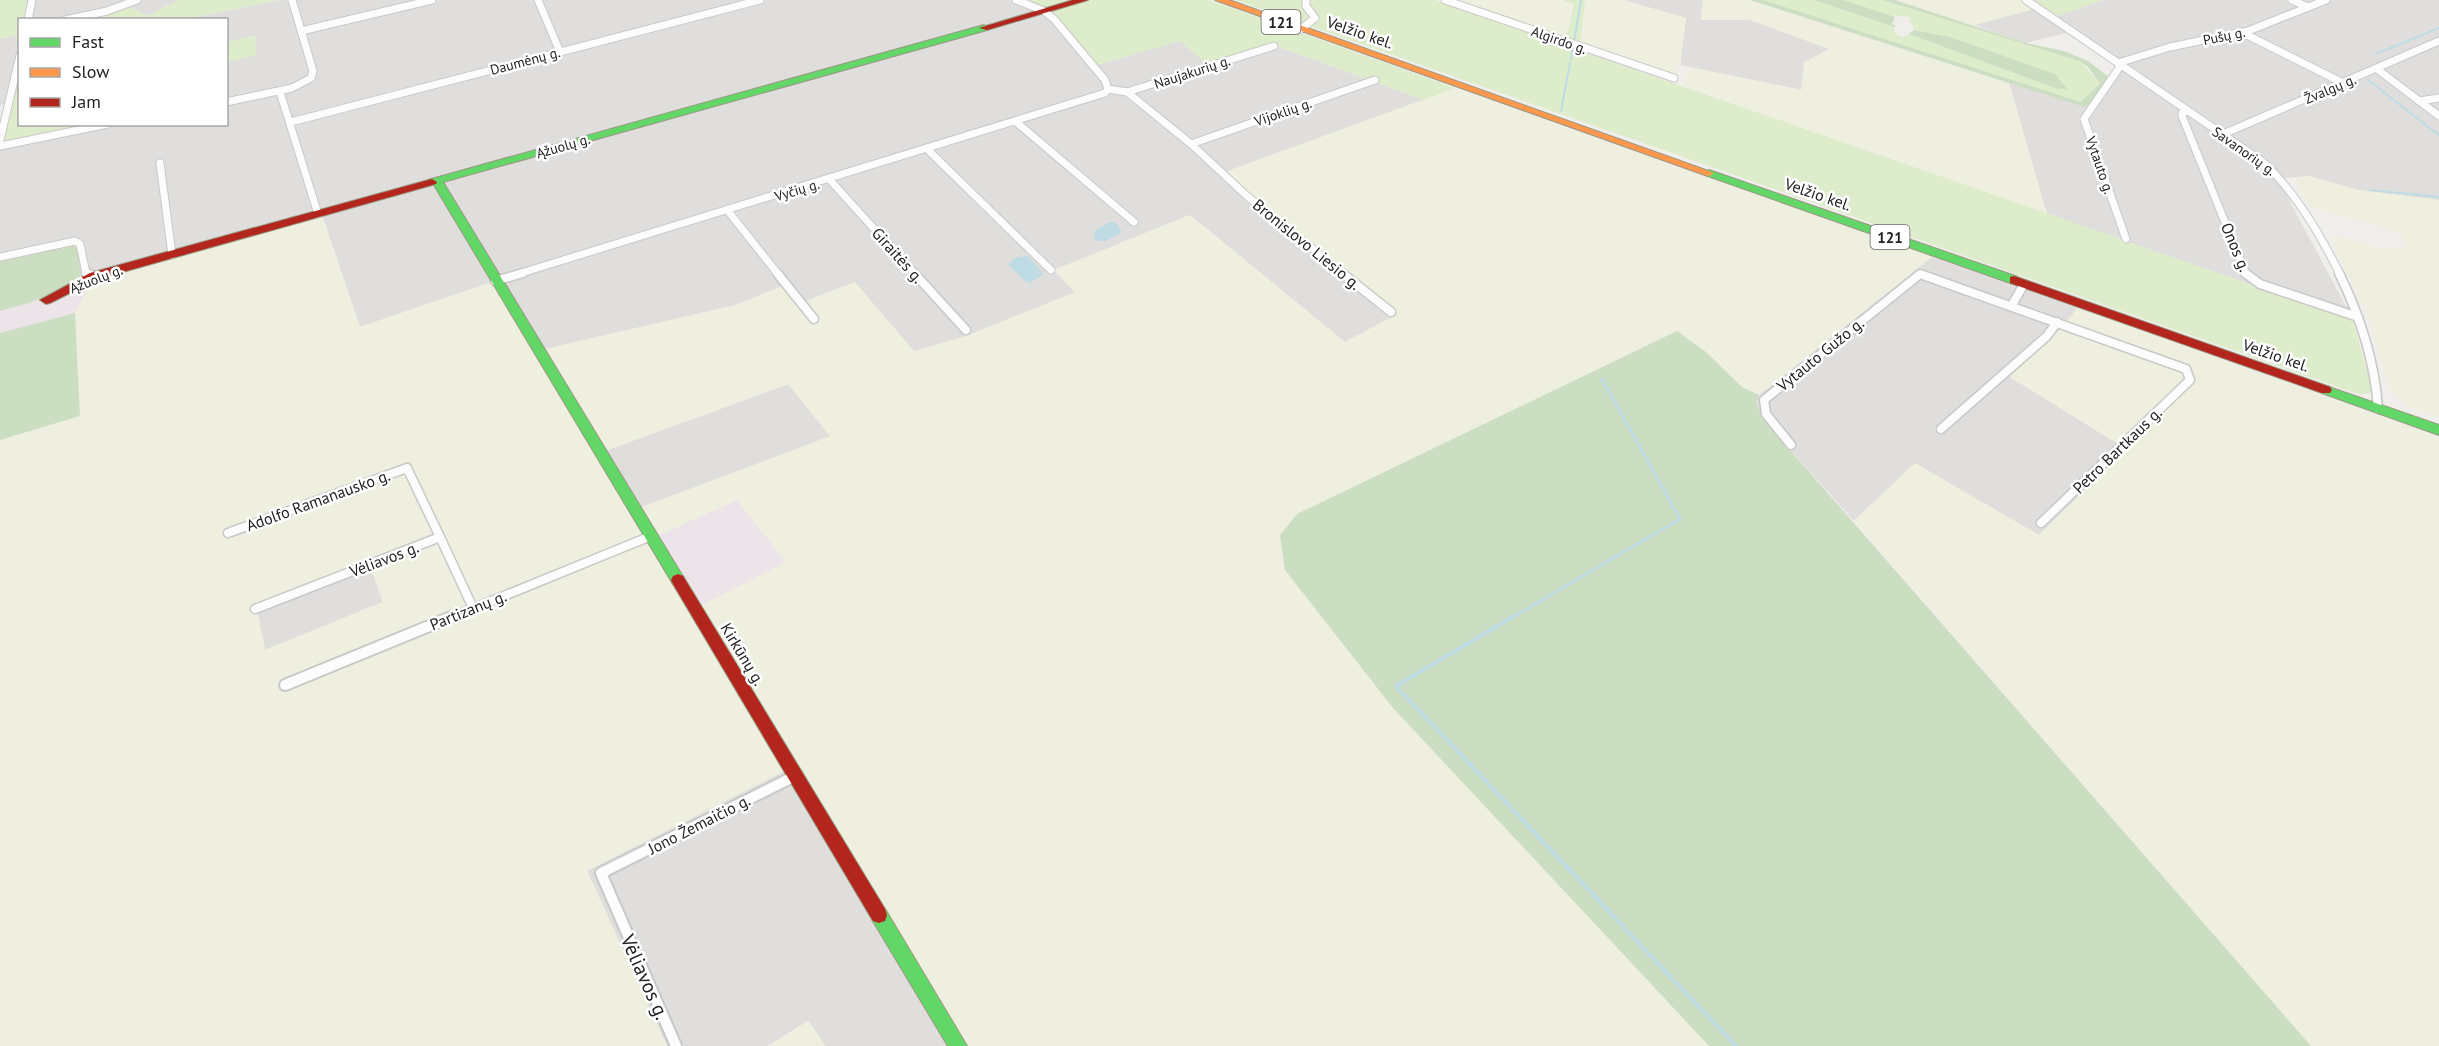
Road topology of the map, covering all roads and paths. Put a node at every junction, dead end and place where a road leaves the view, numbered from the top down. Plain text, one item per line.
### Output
1 (32, 0) edge
2 (137, 0) edge
3 (292, 0) edge
4 (432, 0) edge
5 (538, 0) edge
6 (760, 0) edge
7 (1016, 0) edge
8 (1083, 0) edge
9 (1220, 0) edge
10 (1306, 0) edge
11 (1445, 0) edge
12 (2026, 0) edge
13 (2292, 0) edge
14 (2326, 0) edge
15 (2308, 8) junction
16 (1044, 11) junction
17 (28, 18) edge
18 (74, 18) edge
19 (1301, 29) junction
20 (301, 31) junction
21 (2243, 33) junction
22 (2439, 41) edge
23 (1274, 46) dead end
24 (561, 52) junction
25 (18, 64) edge
26 (2119, 64) junction
27 (2377, 69) junction
28 (1674, 78) dead end
29 (1375, 80) dead end
30 (2343, 83) junction
31 (1108, 89) junction
32 (280, 92) junction
33 (1127, 92) junction
34 (2439, 99) edge
35 (2419, 101) junction
36 (228, 102) edge
37 (2188, 111) junction
38 (2439, 116) edge
39 (291, 122) junction
40 (1016, 122) junction
41 (98, 126) edge
42 (2221, 135) junction
43 (0, 140) edge
44 (1191, 144) junction
45 (0, 146) edge
46 (928, 150) junction
47 (160, 163) dead end
48 (830, 180) junction
49 (436, 181) junction
50 (728, 211) junction
51 (318, 214) junction
52 (1134, 222) dead end
53 (2126, 239) dead end
54 (172, 255) junction
55 (0, 257) edge
56 (1051, 270) dead end
57 (94, 276) junction
58 (495, 281) junction
59 (2024, 284) junction
60 (46, 300) dead end
61 (2012, 305) junction
62 (1391, 312) dead end
63 (2358, 317) junction
64 (814, 319) dead end
65 (2057, 321) junction
66 (966, 330) dead end
67 (2378, 409) junction
68 (1941, 429) dead end
69 (2439, 430) edge
70 (1791, 445) dead end
71 (2041, 523) dead end
72 (228, 533) dead end
73 (651, 536) junction
74 (440, 537) junction
75 (473, 608) junction
76 (255, 609) dead end
77 (285, 685) dead end
78 (797, 775) junction
79 (601, 873) joint
80 (676, 1046) edge
81 (958, 1046) edge

1 - 17 street
2 - 18 street
3 - 20 street
4 - 20 street
5 - 24 street
6 - 24 street, Daumėnų g.
7 - 16 street
8 - 16 street, Ąžuolų g.
9 - 19 street, Velžio kel. / 121
10 - 19 street
11 - 28 street, Algirdo g.
12 - 26 street, Savanorių g.
13 - 15 street
14 - 15 street, Pušų g.
15 - 21 street, Pušų g.
16 - 31 street
16 - 49 street, Ąžuolų g.
19 - 59 street, Velžio kel. / 121
20 - 32 street
21 - 26 street, Pušų g.
21 - 30 street
22 - 27 street, Žvalgų g.
23 - 33 street, Naujakurių g.
24 - 39 street, Daumėnų g.
25 - 43 street
26 - 37 street, Savanorių g.
26 - 53 street, Vytauto g.
27 - 30 street, Žvalgų g.
27 - 35 street
29 - 44 street, Vijoklių g.
30 - 42 street, Žvalgų g.
31 - 33 street, Naujakurių g.
31 - 40 street, Vyčių g.
32 - 36 street
32 - 39 street
33 - 44 street
34 - 35 street
35 - 38 street
37 - 42 street, Savanorių g.
37 - 63 street, Onos g.
39 - 51 street
40 - 46 street, Vyčių g.
40 - 52 street
41 - 45 street
42 - 63 street, Savanorių g.
44 - 62 street, Bronislovo Liesio g.
46 - 48 street, Vyčių g.
46 - 56 street
47 - 54 street
48 - 50 street, Vyčių g.
48 - 66 street, Giraitės g.
49 - 51 street, Ąžuolų g.
49 - 58 street
50 - 58 street, Vyčių g.
50 - 64 street
51 - 54 street, Ąžuolų g.
54 - 57 street, Ąžuolų g.
55 - 57 street
57 - 60 street, Ąžuolų g.
58 - 73 street, Kirkūnų g.
59 - 61 street
59 - 67 street, Velžio kel. / 121
61 - 65 street
61 - 70 street, Vytauto Gužo g.
63 - 67 street, Savanorių g.
65 - 68 street
65 - 71 street, Petro Bartkaus g.
67 - 69 street, Velžio kel. / 121
72 - 74 street, Adolfo Ramanausko g.
73 - 75 street, Partizanų g.
73 - 78 street, Kirkūnų g.
74 - 75 street, Vėliavos g.
74 - 76 street, Vėliavos g.
75 - 77 street, Partizanų g.
78 - 79 street, Jono Žemaičio g.
78 - 81 street, Kirkūnų g.
79 - 80 street, Vėliavos g.

